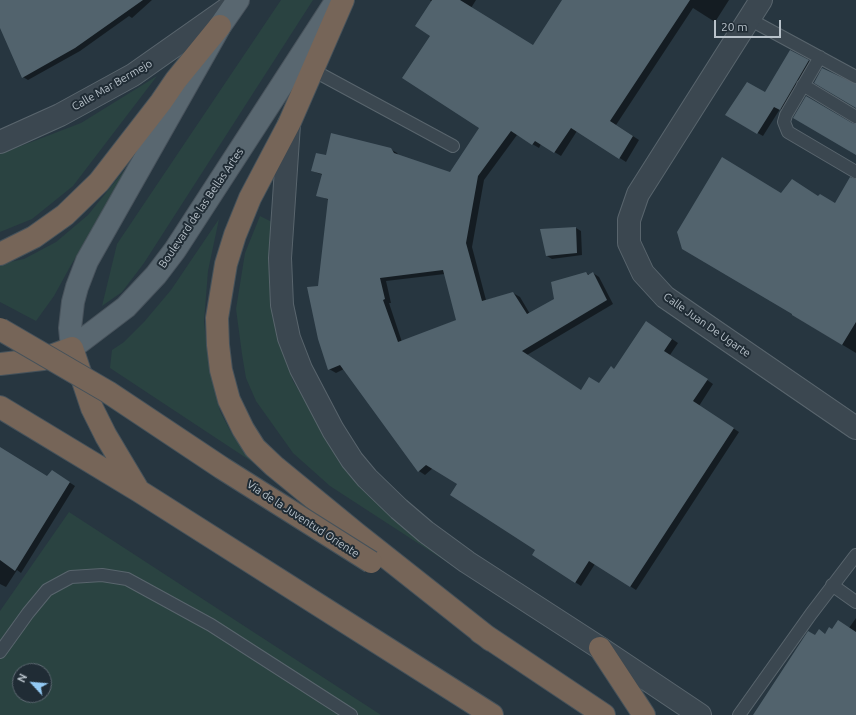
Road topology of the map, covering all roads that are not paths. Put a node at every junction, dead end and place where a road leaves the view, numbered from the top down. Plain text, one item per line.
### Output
1 (337, 0) edge
2 (343, 0) edge
3 (761, 0) edge
4 (237, 1) edge
5 (749, 19) junction
6 (220, 26) junction
7 (820, 57) junction
8 (305, 66) junction
9 (856, 77) edge
10 (803, 85) junction
11 (856, 117) edge
12 (289, 124) junction
13 (0, 142) edge
14 (453, 146) dead end
15 (856, 172) edge
16 (0, 254) edge
17 (0, 329) edge
18 (72, 348) junction
19 (0, 364) edge
20 (0, 408) edge
21 (856, 428) edge
22 (139, 491) junction
23 (856, 555) edge
24 (832, 585) junction
25 (856, 602) edge
26 (491, 640) junction
27 (600, 648) junction
28 (0, 652) edge
29 (351, 715) edge
30 (492, 715) edge
31 (604, 715) edge
32 (644, 715) edge
33 (700, 715) edge
34 (739, 715) edge

1 - 8 main road, Boulevard de las Bellas Artes
2 - 8 highway
3 - 5 street, Calle Juan De Ugarte
4 - 6 main road
4 - 13 street, Calle Mar Bermejo
5 - 7 lane
5 - 21 street, Calle Juan De Ugarte
6 - 16 highway
6 - 18 main road
7 - 9 lane
7 - 10 lane
8 - 12 highway
8 - 14 lane
8 - 18 main road, Boulevard de las Bellas Artes
10 - 11 lane
10 - 15 lane
12 - 26 highway
12 - 27 street
17 - 26 highway, Via de la Juventud Oriente, bridge
18 - 19 highway
18 - 22 highway
20 - 22 highway
22 - 30 highway
23 - 24 lane
24 - 25 lane
24 - 34 lane
26 - 31 highway, Via de la Juventud Oriente
27 - 32 highway
27 - 33 street
28 - 29 lane

